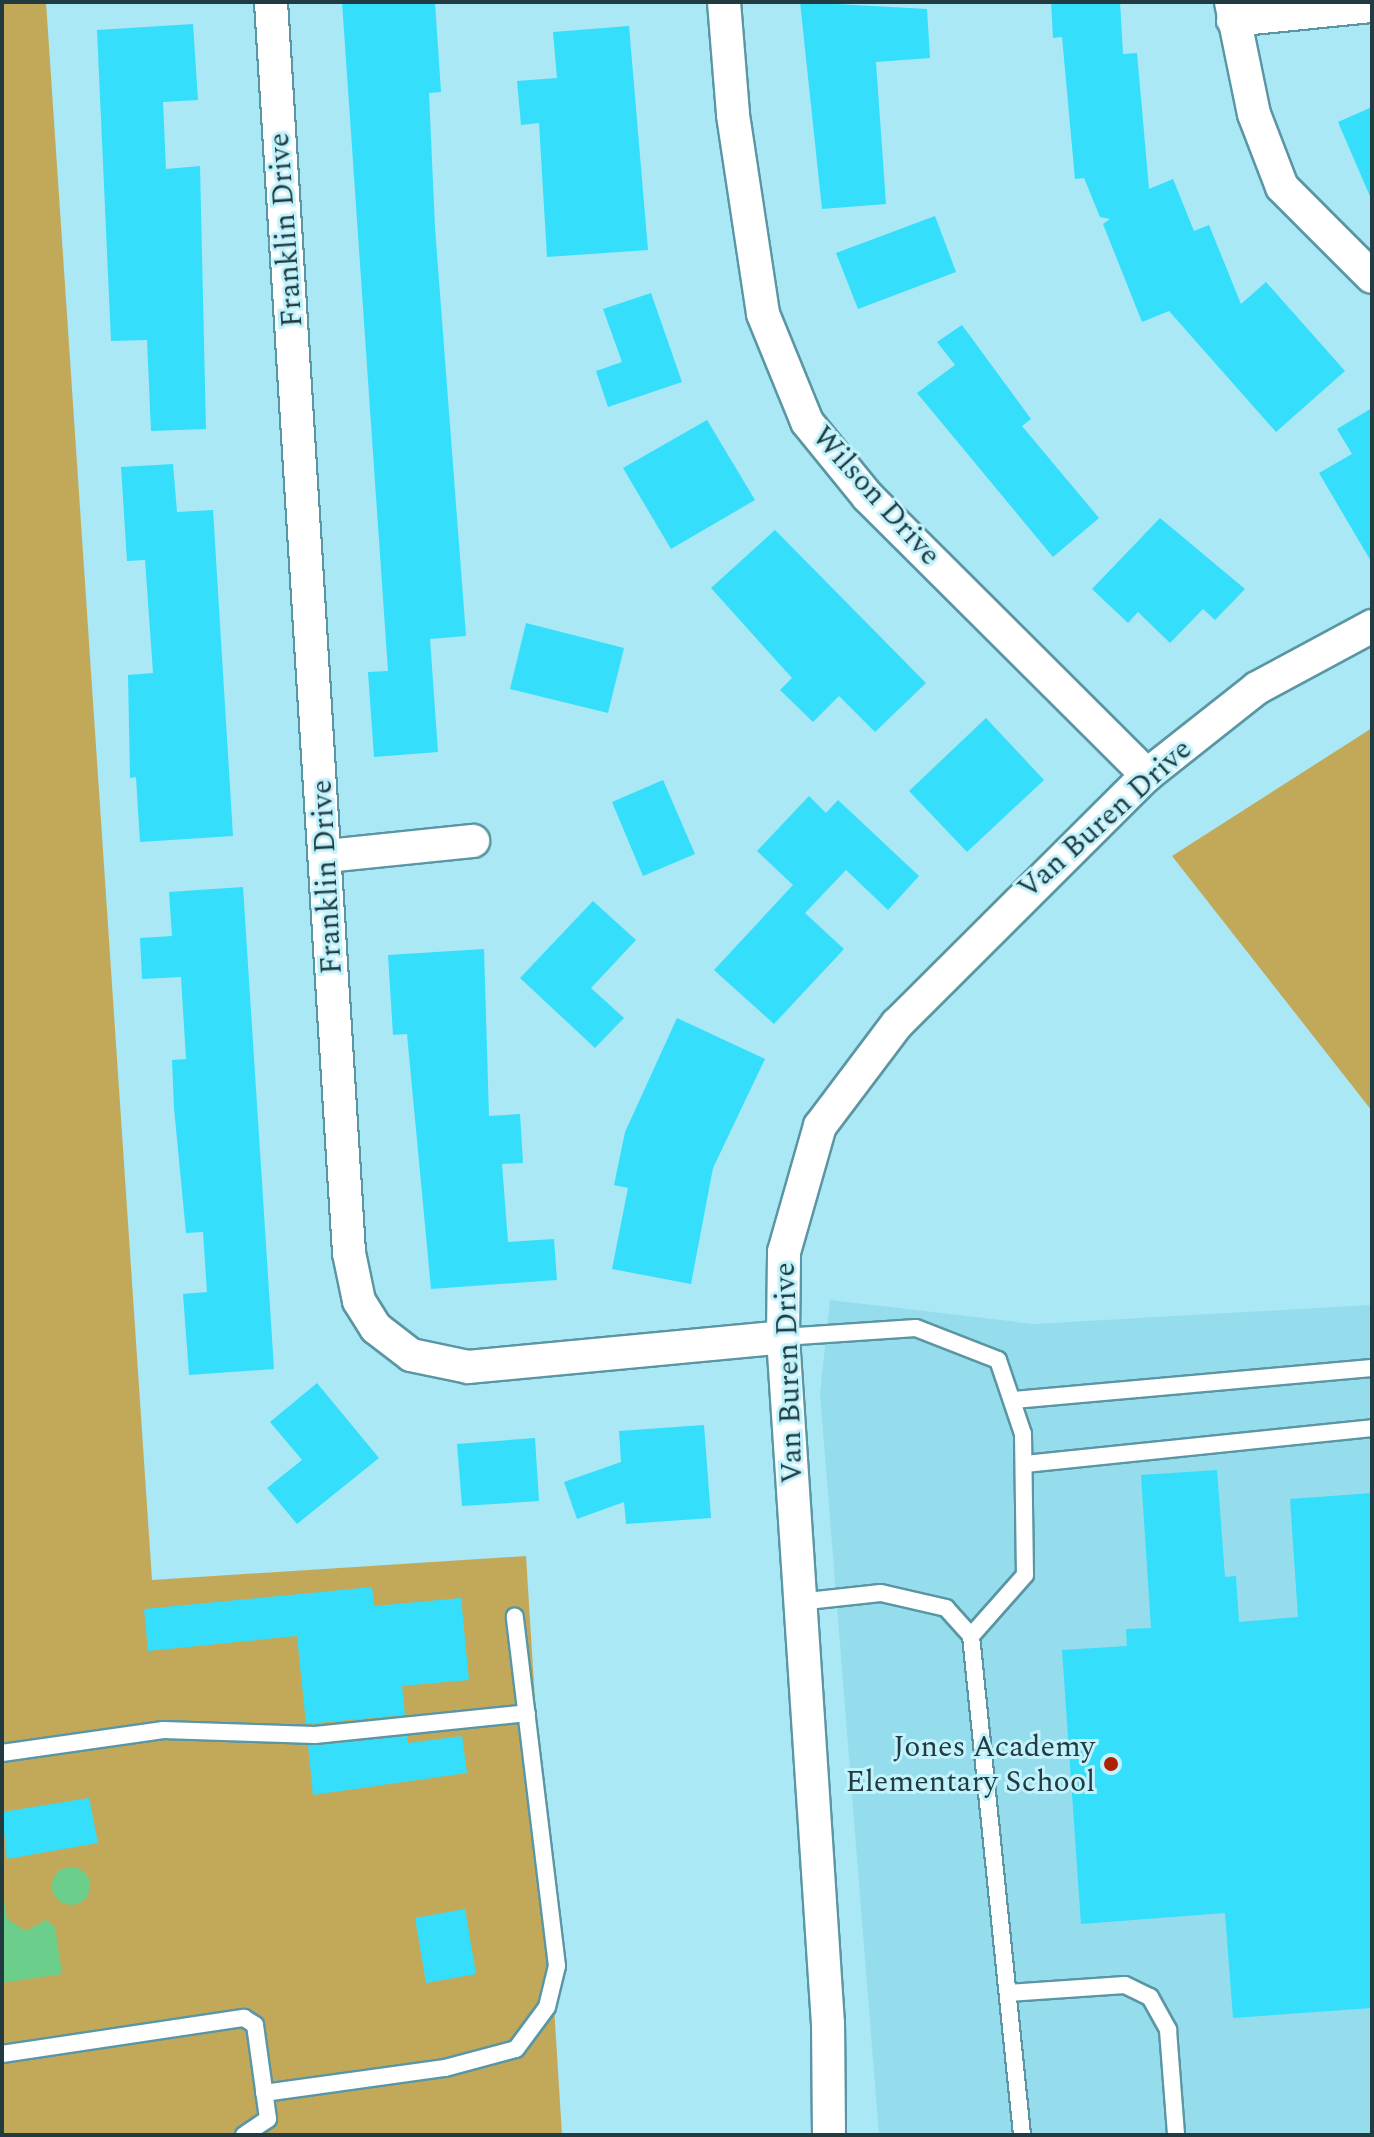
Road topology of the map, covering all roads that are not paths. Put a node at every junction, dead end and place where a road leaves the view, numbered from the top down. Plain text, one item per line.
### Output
1 (271, 2) edge
2 (724, 2) edge
3 (1372, 6) edge
4 (1232, 11) edge
5 (1372, 277) edge
6 (1372, 626) edge
7 (1147, 775) junction
8 (473, 841) dead end
9 (327, 856) junction
10 (783, 1337) junction
11 (1372, 1368) edge
12 (1014, 1400) junction
13 (1372, 1428) edge
14 (1025, 1464) junction
15 (798, 1602) junction
16 (515, 1617) dead end
17 (971, 1636) junction
18 (527, 1713) junction
19 (2, 1753) edge
20 (1008, 1993) junction
21 (2, 2054) edge
22 (264, 2093) junction
23 (244, 2135) edge
24 (829, 2135) edge
25 (1022, 2135) edge
26 (1176, 2135) edge

1 - 9 street, Franklin Drive
2 - 7 street, Wilson Drive
3 - 4 street
4 - 5 street
6 - 7 street, Van Buren Drive
7 - 10 street, Van Buren Drive
8 - 9 street
9 - 10 street, Franklin Drive
10 - 12 lane
10 - 15 street, Van Buren Drive
11 - 12 lane
12 - 14 lane
13 - 14 lane
14 - 17 lane
15 - 17 lane
15 - 24 street, Van Buren Drive
16 - 18 lane
17 - 20 lane
18 - 19 lane
18 - 22 lane
20 - 25 lane
20 - 26 lane
21 - 22 lane
22 - 23 lane

